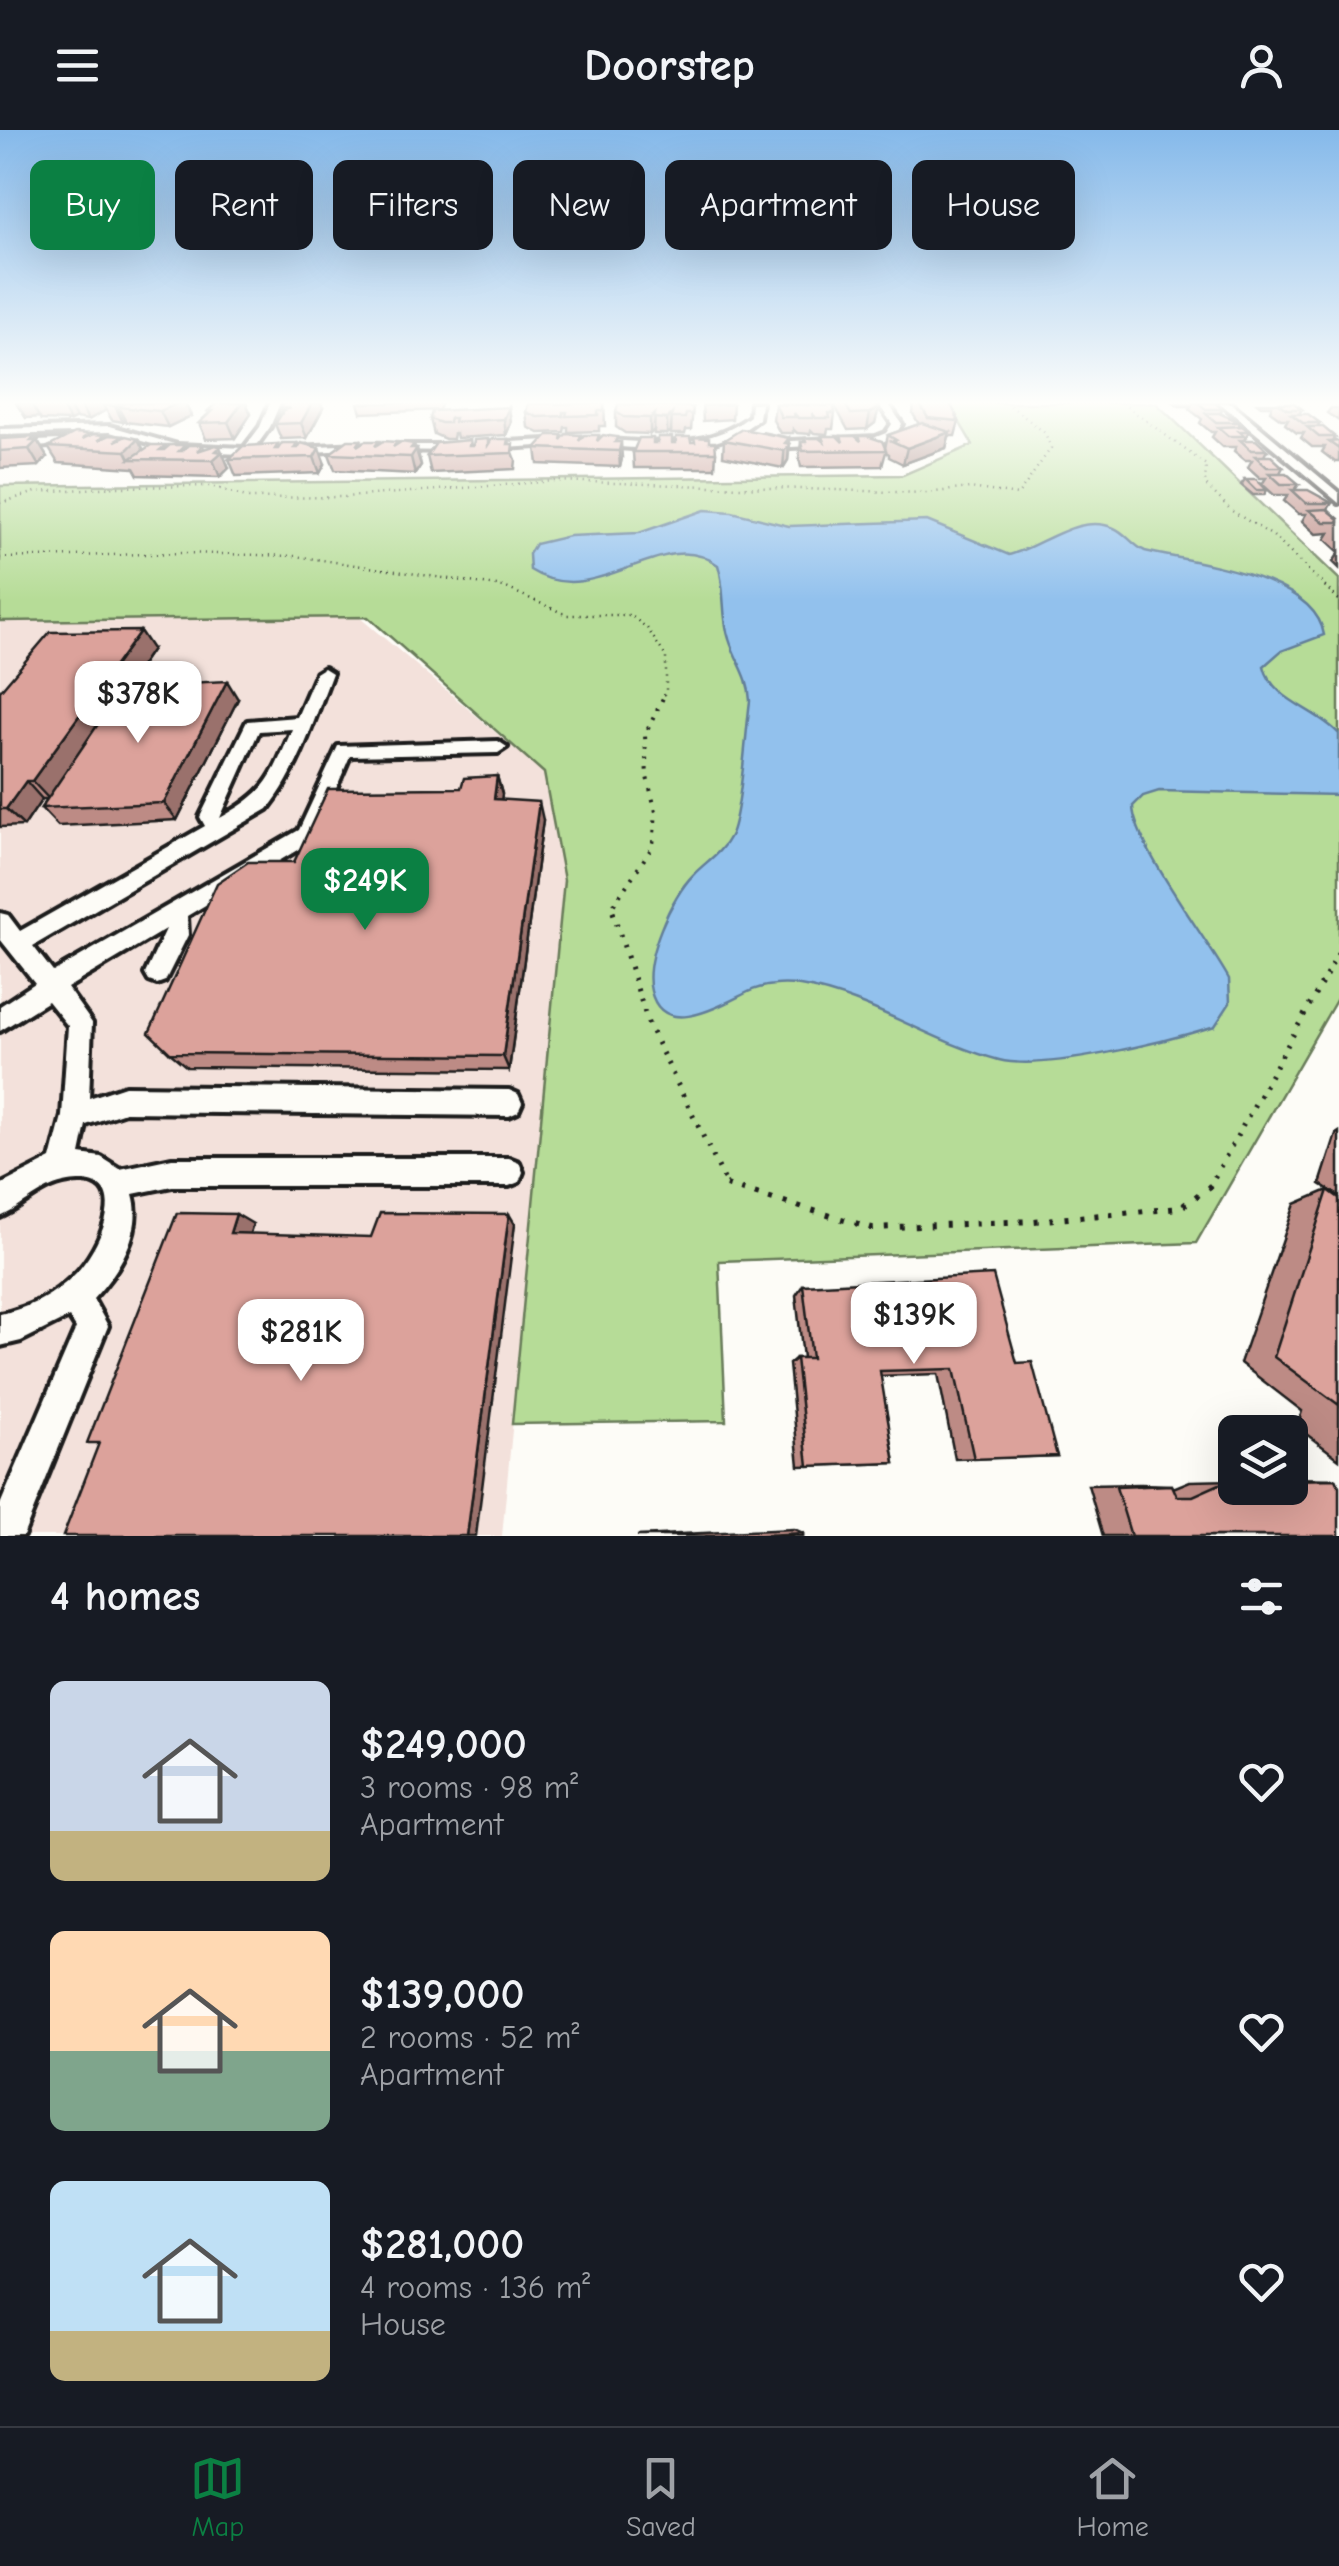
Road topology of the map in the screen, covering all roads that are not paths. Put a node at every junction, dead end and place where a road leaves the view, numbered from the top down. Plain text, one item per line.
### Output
1 (1303, 469) edge
2 (1339, 499) edge
3 (324, 673) dead end
4 (304, 723) junction
5 (498, 747) dead end
6 (216, 828) junction
7 (176, 912) junction
8 (0, 922) edge
9 (18, 942) junction
10 (157, 974) dead end
11 (52, 984) junction
12 (0, 1020) edge
13 (509, 1103) dead end
14 (75, 1116) junction
15 (62, 1168) junction
16 (509, 1172) dead end
17 (115, 1184) junction
18 (0, 1203) edge
19 (74, 1296) junction
20 (0, 1330) edge
21 (5, 1536) edge

1 - 2 street
3 - 4 street
4 - 6 street
4 - 6 street
5 - 7 street
6 - 9 street
7 - 10 street
7 - 11 street
8 - 9 street
9 - 11 street
11 - 12 street
11 - 14 street
13 - 14 street
14 - 15 street
15 - 17 street
15 - 18 street
16 - 17 street
17 - 19 street
19 - 20 street
19 - 21 street

